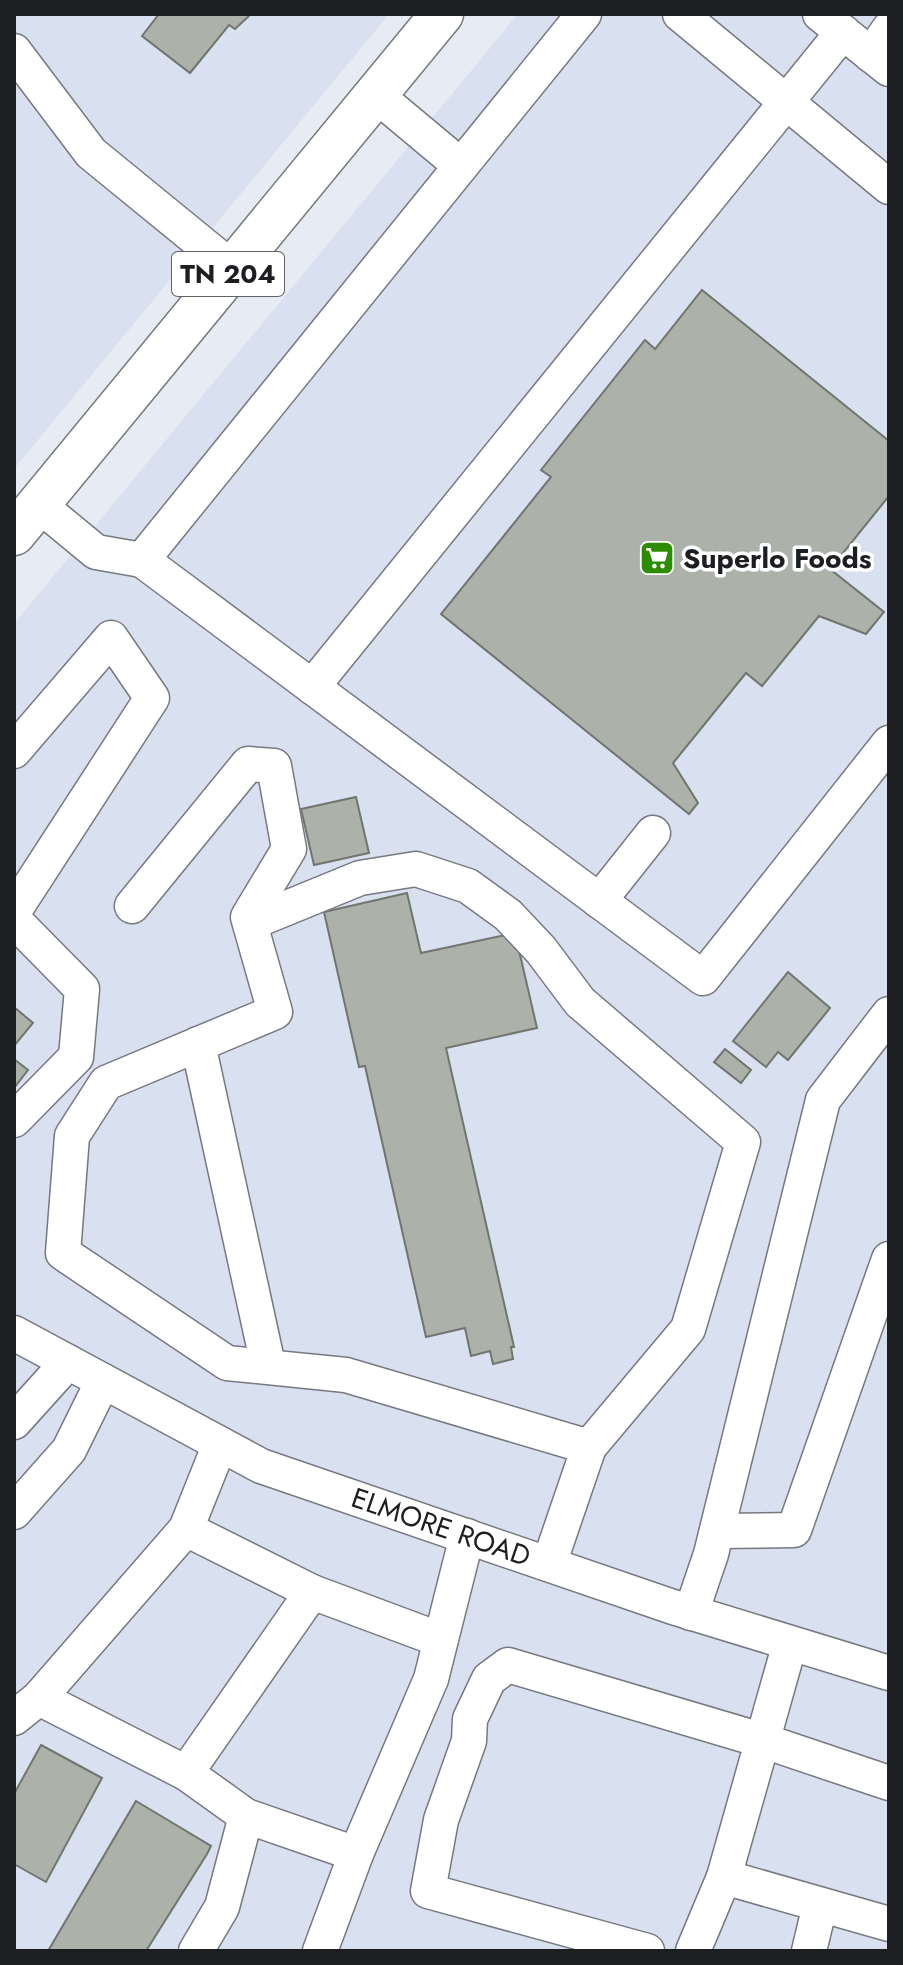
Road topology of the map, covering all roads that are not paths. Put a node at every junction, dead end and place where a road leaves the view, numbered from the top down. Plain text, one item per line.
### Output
1 (442, 14) edge
2 (584, 14) edge
3 (680, 14) edge
4 (832, 23) edge
5 (14, 51) edge
6 (883, 51) edge
7 (376, 95) junction
8 (787, 103) junction
9 (461, 166) junction
10 (889, 187) edge
11 (233, 269) junction
12 (27, 519) edge
13 (142, 560) junction
14 (312, 687) junction
15 (889, 743) edge
16 (14, 751) edge
17 (653, 833) dead end
18 (599, 901) junction
19 (132, 906) dead end
20 (14, 911) edge
21 (14, 920) edge
22 (250, 923) junction
23 (889, 1014) edge
24 (198, 1044) junction
25 (14, 1120) edge
26 (889, 1259) edge
27 (14, 1333) edge
28 (68, 1362) junction
29 (268, 1365) junction
30 (103, 1381) junction
31 (14, 1422) edge
32 (220, 1444) junction
33 (589, 1447) junction
34 (14, 1512) edge
35 (186, 1529) junction
36 (717, 1531) junction
37 (467, 1536) junction
38 (549, 1564) junction
39 (312, 1592) junction
40 (691, 1613) junction
41 (441, 1640) junction
42 (790, 1643) junction
43 (889, 1673) edge
44 (27, 1708) edge
45 (763, 1741) junction
46 (186, 1773) junction
47 (889, 1783) edge
48 (246, 1816) junction
49 (356, 1854) junction
50 (724, 1877) junction
51 (820, 1905) junction
52 (889, 1924) edge
53 (196, 1951) edge
54 (320, 1951) edge
55 (647, 1951) edge
56 (693, 1951) edge
57 (809, 1951) edge

1 - 7 main road, TN 204
2 - 9 street
3 - 8 street
4 - 6 street
4 - 8 street
5 - 11 street
7 - 9 street
7 - 11 main road, TN 204
8 - 10 street
8 - 14 street
9 - 13 street
11 - 12 main road, TN 204
12 - 13 street
13 - 14 street
14 - 18 street
15 - 18 street
16 - 20 street
17 - 18 street
19 - 22 street
21 - 25 street
22 - 24 street
22 - 33 street
23 - 36 street
24 - 29 street
24 - 29 street
26 - 36 street
27 - 28 street, ELMORE ROAD
28 - 30 street, ELMORE ROAD
28 - 31 street
29 - 33 street
30 - 32 street, ELMORE ROAD
30 - 34 street
32 - 35 street
32 - 37 street, ELMORE ROAD
33 - 38 street
35 - 39 street
35 - 44 street
36 - 40 street
37 - 38 street, ELMORE ROAD
37 - 41 street
38 - 40 street, ELMORE ROAD
39 - 41 street
39 - 46 street
40 - 42 street, ELMORE ROAD
41 - 49 street
42 - 43 street, ELMORE ROAD
42 - 45 street
44 - 46 street
45 - 47 street
45 - 50 street
45 - 55 street
46 - 48 street
48 - 49 street
48 - 53 street
49 - 54 street
50 - 51 street
50 - 56 street
51 - 52 street
51 - 57 street

